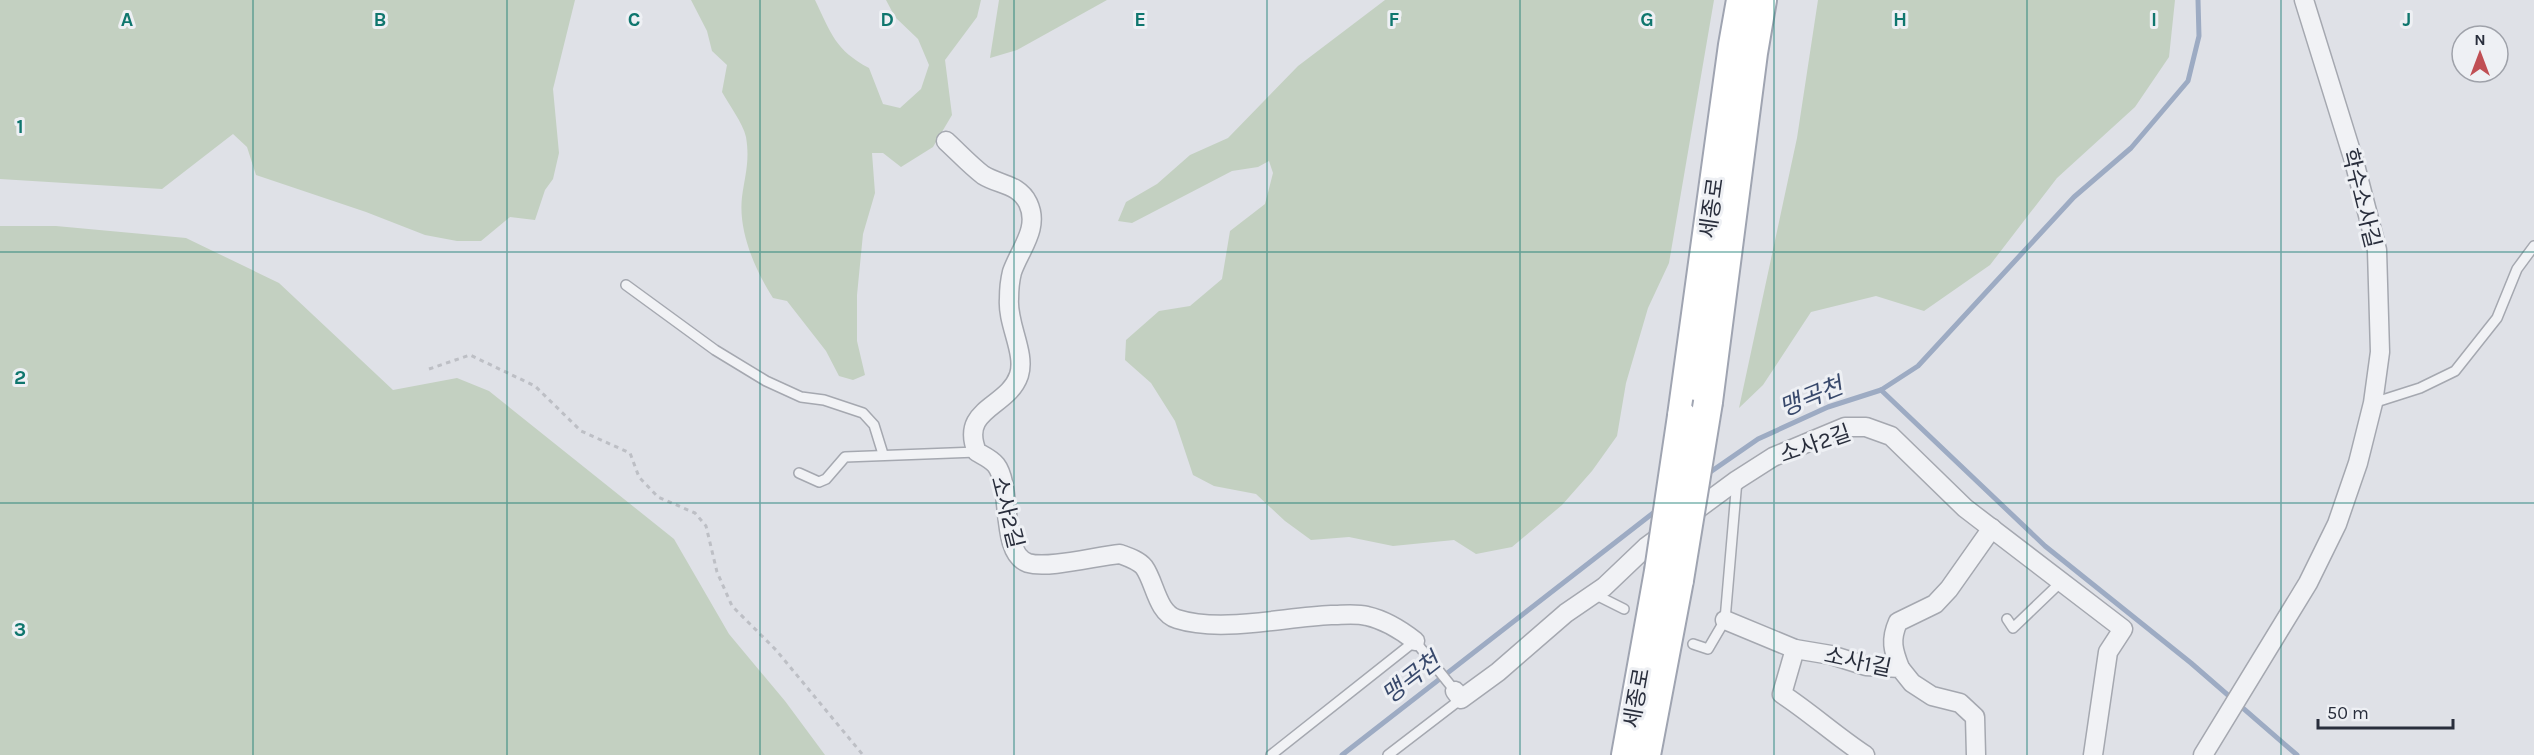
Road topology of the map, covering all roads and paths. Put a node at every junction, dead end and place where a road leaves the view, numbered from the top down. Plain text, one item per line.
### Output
1 (1741, 0) edge
2 (1762, 0) edge
3 (2304, 0) edge
4 (946, 141) dead end
5 (2534, 246) edge
6 (626, 285) dead end
7 (429, 369) dead end
8 (2373, 403) junction
9 (977, 452) junction
10 (883, 454) junction
11 (799, 472) dead end
12 (1737, 480) junction
13 (1992, 528) junction
14 (1669, 575) junction
15 (2061, 582) junction
16 (1594, 594) junction
17 (1624, 609) dead end
18 (2007, 619) dead end
19 (1725, 620) junction
20 (1417, 644) junction
21 (1693, 644) dead end
22 (1795, 649) junction
23 (1900, 668) junction
24 (1458, 695) junction
25 (863, 755) edge
26 (1271, 755) edge
27 (1388, 755) edge
28 (1626, 755) edge
29 (1646, 755) edge
30 (1865, 755) edge
31 (1976, 755) edge
32 (2093, 755) edge
33 (2203, 755) edge

1 - 14 main road, 세종로, bridge
2 - 14 main road, 세종로, bridge
3 - 8 street, 학수소사길
4 - 9 street, 소사2길
5 - 8 lane
6 - 10 lane
7 - 25 path
8 - 33 street, 학수소사길
9 - 10 lane
9 - 20 street, 소사2길
10 - 11 lane
12 - 13 street, 소사2길
12 - 16 street, 소사2길
12 - 19 lane
13 - 15 street, 소사2길
13 - 23 street
14 - 28 main road, 세종로
14 - 29 main road, 세종로
15 - 18 lane
15 - 32 street, 소사2길
16 - 17 lane
16 - 24 street, 소사2길
19 - 21 lane
19 - 22 street, 소사1길
20 - 24 lane, 소사2길
20 - 26 lane
22 - 23 street, 소사1길
22 - 30 street, 소사1길
23 - 31 street, 소사1길
24 - 27 lane

